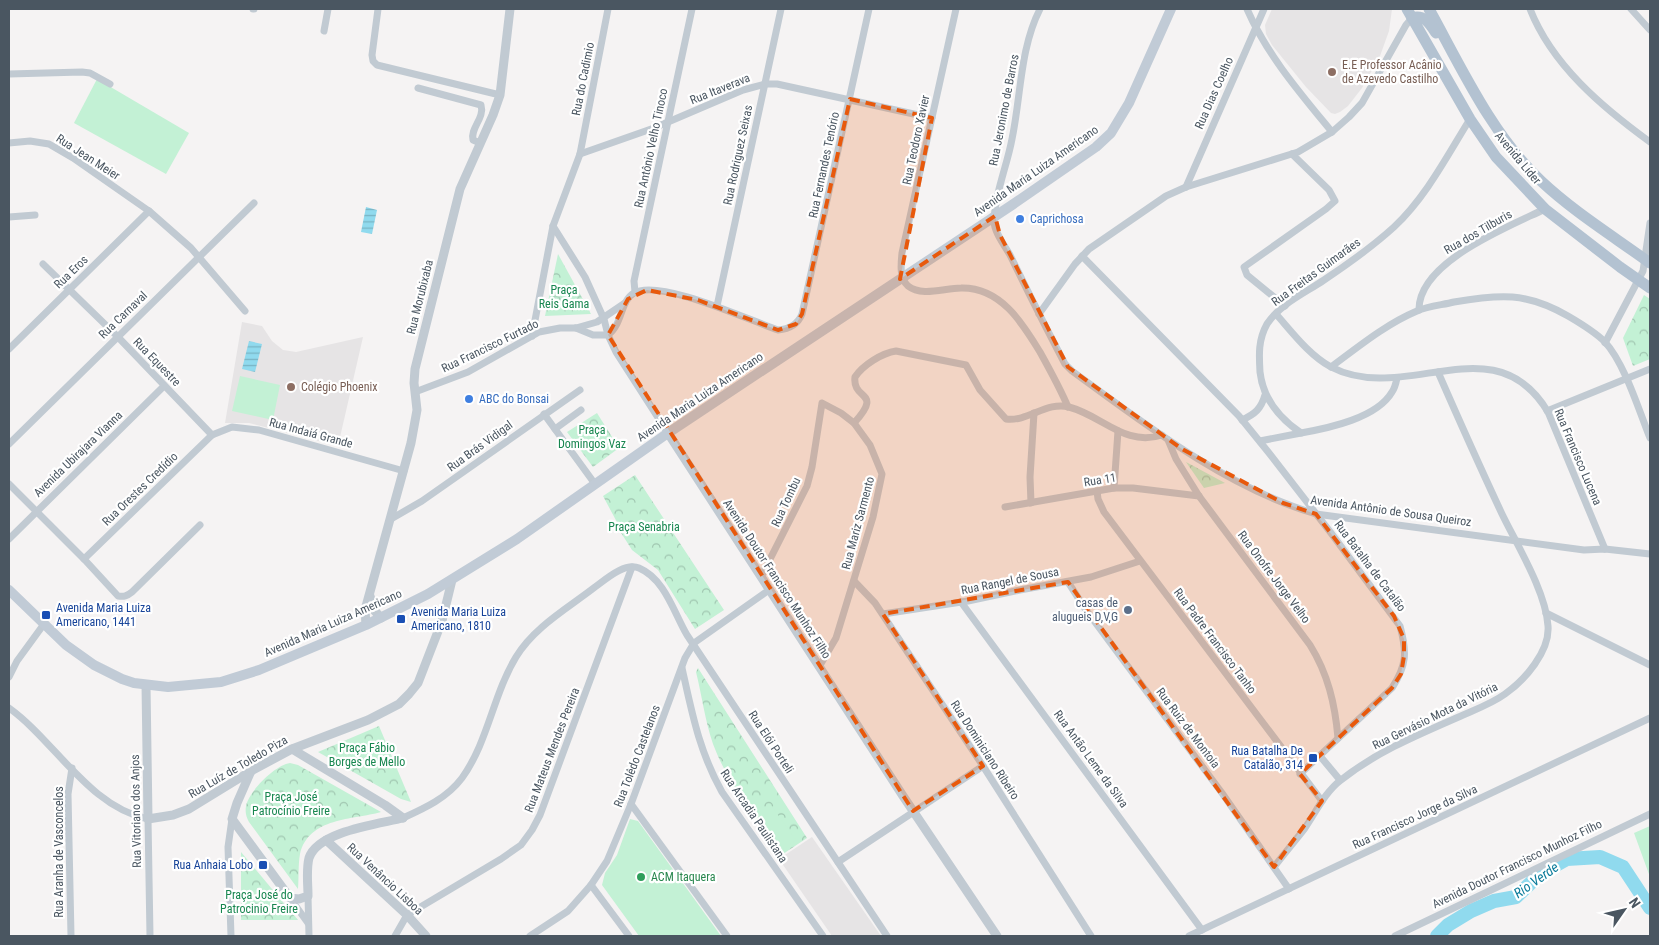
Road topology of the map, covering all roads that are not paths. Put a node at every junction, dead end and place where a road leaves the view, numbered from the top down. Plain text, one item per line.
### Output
1 (328, 9) edge
2 (378, 9) edge
3 (510, 9) edge
4 (608, 9) edge
5 (692, 9) edge
6 (781, 9) edge
7 (869, 9) edge
8 (956, 9) edge
9 (1040, 9) edge
10 (1171, 9) edge
11 (1247, 9) edge
12 (1264, 9) edge
13 (1430, 9) edge
14 (1530, 9) edge
15 (1631, 9) edge
16 (1409, 13) edge
17 (1255, 28) junction
18 (324, 30) dead end
19 (1650, 30) edge
20 (9, 74) edge
21 (1471, 83) junction
22 (110, 84) dead end
23 (765, 84) junction
24 (418, 88) dead end
25 (500, 95) junction
26 (850, 99) junction
27 (932, 118) junction
28 (1470, 119) junction
29 (668, 122) junction
30 (1332, 132) junction
31 (1650, 142) edge
32 (9, 143) edge
33 (480, 143) junction
34 (580, 154) junction
35 (1292, 154) junction
36 (1186, 187) junction
37 (254, 203) dead end
38 (1545, 209) junction
39 (149, 211) junction
40 (35, 215) dead end
41 (995, 216) junction
42 (9, 217) edge
43 (1650, 223) edge
44 (553, 226) junction
45 (1082, 256) junction
46 (199, 257) junction
47 (1648, 261) edge
48 (43, 264) dead end
49 (902, 277) junction
50 (1640, 280) junction
51 (1650, 288) edge
52 (69, 290) junction
53 (635, 292) junction
54 (626, 303) junction
55 (717, 306) junction
56 (1285, 306) junction
57 (1419, 310) junction
58 (245, 312) dead end
59 (1038, 314) junction
60 (1276, 314) junction
61 (604, 319) junction
62 (576, 328) junction
63 (608, 335) junction
64 (117, 336) junction
65 (532, 336) junction
66 (1605, 343) junction
67 (9, 349) edge
68 (1331, 367) junction
69 (1650, 369) edge
70 (1438, 372) junction
71 (1397, 378) junction
72 (1626, 379) junction
73 (164, 386) junction
74 (580, 390) dead end
75 (415, 392) junction
76 (1265, 395) junction
77 (822, 403) joint
78 (1068, 407) junction
79 (581, 410) dead end
80 (1547, 411) junction
81 (1034, 413) junction
82 (544, 414) junction
83 (1242, 420) junction
84 (854, 423) junction
85 (555, 429) junction
86 (1118, 431) junction
87 (668, 433) junction
88 (1301, 433) junction
89 (212, 435) junction
90 (1165, 438) junction
91 (1650, 438) edge
92 (1260, 441) junction
93 (9, 444) edge
94 (404, 471) junction
95 (9, 484) edge
96 (596, 484) junction
97 (1114, 488) junction
98 (1096, 491) junction
99 (1199, 496) junction
100 (1031, 503) junction
101 (1005, 507) dead end
102 (36, 512) junction
103 (1316, 514) junction
104 (391, 518) junction
105 (200, 525) dead end
106 (9, 539) edge
107 (1515, 540) junction
108 (1605, 549) junction
109 (1650, 554) edge
110 (84, 559) junction
111 (1140, 562) junction
112 (632, 567) junction
113 (761, 577) junction
114 (452, 580) junction
115 (854, 580) junction
116 (1068, 582) junction
117 (439, 588) junction
118 (9, 590) edge
119 (769, 590) junction
120 (370, 595) junction
121 (446, 602) junction
122 (961, 602) junction
123 (1546, 613) junction
124 (882, 614) junction
125 (381, 618) junction
126 (44, 624) junction
127 (366, 625) junction
128 (694, 643) junction
129 (1650, 664) edge
130 (819, 667) junction
131 (682, 668) junction
132 (9, 677) edge
133 (146, 684) junction
134 (9, 708) edge
135 (1650, 718) edge
136 (1338, 738) junction
137 (292, 749) junction
138 (1320, 756) junction
139 (983, 766) junction
140 (72, 768) junction
141 (251, 771) junction
142 (1300, 774) junction
143 (1340, 780) junction
144 (221, 789) junction
145 (1322, 801) junction
146 (237, 803) junction
147 (631, 804) junction
148 (913, 812) junction
149 (1650, 814) edge
150 (403, 818) junction
151 (148, 819) junction
152 (232, 819) junction
153 (326, 840) junction
154 (838, 862) junction
155 (1274, 867) junction
156 (591, 885) junction
157 (1289, 889) junction
158 (308, 896) junction
159 (290, 898) junction
160 (407, 915) junction
161 (308, 923) junction
162 (1202, 930) junction
163 (71, 936) edge
164 (150, 936) edge
165 (231, 936) edge
166 (309, 936) edge
167 (395, 936) edge
168 (426, 936) edge
169 (532, 936) edge
170 (629, 936) edge
171 (727, 936) edge
172 (823, 936) edge
173 (887, 936) edge
174 (997, 936) edge
175 (1091, 936) edge
176 (1189, 936) edge
177 (1395, 936) edge

1 - 18 street
2 - 25 street
3 - 25 street, Rua Morubixaba
4 - 34 street, Rua do Cadimio
5 - 29 street, Rua Antônio Velho Tinoco
6 - 23 street, Rua Rodriguez Seixas
7 - 26 street, Rua Fernandes Tenório
8 - 27 street, Rua Teodoro Xavier
9 - 41 street, Rua Jeronimo de Barros
10 - 41 main road, Avenida Maria Luiza Americano
11 - 17 street
12 - 17 street, Rua Dias Coelho
13 - 21 main road, Avenida Líder
14 - 31 street
15 - 19 street
16 - 21 main road
16 - 28 main road, Avenida Líder
16 - 30 street
17 - 30 street
17 - 36 street, Rua Dias Coelho
20 - 22 street
21 - 47 main road, Avenida Líder
23 - 26 street, Rua Itaverava
23 - 29 street, Rua Itaverava
23 - 55 street, Rua Rodriguez Seixas
24 - 33 street
25 - 33 street, Rua Morubixaba
26 - 27 street, Rua Itaverava
26 - 55 street, Rua Fernandes Tenório
27 - 49 street, Rua Teodoro Xavier
28 - 38 main road, Avenida Líder
28 - 56 street, Rua Freitas Guimarães
29 - 34 street, Rua Itaverava
29 - 53 street, Rua Antônio Velho Tinoco
30 - 35 street
32 - 39 street, Rua Jean Meier
33 - 75 street, Rua Morubixaba
34 - 44 street, Rua do Cadimio
35 - 36 street
35 - 56 street
36 - 45 street
37 - 46 street, Rua Carnaval
38 - 50 main road, Avenida Líder
38 - 57 street, Rua dos Tilburis
39 - 46 street, Rua Jean Meier
39 - 52 street, Rua Eros
40 - 42 street
41 - 49 main road, Avenida Maria Luiza Americano
41 - 59 street, Avenida Antônio de Sousa Queiroz
43 - 47 street
44 - 61 street, Avenida Doutor Francisco Munhoz Filho
44 - 65 street, Rua do Cadimio
45 - 59 street
45 - 83 street, Rua Batalha de Catalão
46 - 58 street, Rua Jean Meier
46 - 64 street, Rua Carnaval
47 - 50 street
48 - 52 street, Rua Equestre
49 - 78 street
49 - 87 main road, Avenida Maria Luiza Americano
50 - 51 main road, Avenida Líder
50 - 66 street
52 - 64 street, Rua Equestre
52 - 67 street, Rua Eros
53 - 54 street, Rua Francisco Furtado
53 - 55 street
54 - 61 street, Rua Francisco Furtado
54 - 63 street, Rua Francisco Furtado
56 - 60 street, Rua Freitas Guimarães
57 - 66 street
57 - 68 street
59 - 90 street, Avenida Antônio de Sousa Queiroz
60 - 68 street, Rua Francisco Lucena
60 - 76 street, Rua Freitas Guimarães
61 - 62 street, Rua Francisco Furtado
61 - 63 street, Avenida Doutor Francisco Munhoz Filho
62 - 63 street, Rua Francisco Furtado
62 - 65 street, Rua Francisco Furtado
63 - 87 street, Avenida Doutor Francisco Munhoz Filho
64 - 73 street, Rua Equestre
64 - 93 street, Rua Carnaval
65 - 75 street, Rua Francisco Furtado
66 - 72 street
68 - 71 street, Rua Francisco Lucena
69 - 72 street
70 - 71 street, Rua Francisco Lucena
70 - 80 street, Rua Francisco Lucena
70 - 107 street, Rua Gervásio Mota da Vitória
71 - 88 street
72 - 80 street
72 - 91 street
73 - 89 street, Rua Equestre
73 - 102 street, Avenida Ubirajara Vianna
74 - 82 street, Rua Brás Vidigal
75 - 94 street, Rua Morubixaba
76 - 83 street
76 - 88 street, Rua Freitas Guimarães
77 - 84 street, Rua Mariz Sarmento
77 - 113 street, Rua Tombu
78 - 81 street
78 - 86 street
79 - 85 street
80 - 108 street, Rua Francisco Lucena
81 - 84 street
81 - 100 street
82 - 85 street
82 - 104 street, Rua Brás Vidigal
83 - 92 street, Rua Batalha de Catalão
84 - 115 street, Rua Mariz Sarmento
85 - 96 street
86 - 90 street
86 - 97 street
87 - 96 main road, Avenida Maria Luiza Americano
87 - 113 street, Avenida Doutor Francisco Munhoz Filho
88 - 92 street
89 - 94 street, Rua Indaiá Grande
89 - 110 street, Rua Orestes Credídio
90 - 99 street, Rua Onofre Jorge Velho
90 - 103 street, Avenida Antônio de Sousa Queiroz
92 - 103 street, Rua Batalha de Catalão
94 - 104 street, Rua Morubixaba
95 - 102 street
96 - 114 main road, Avenida Maria Luiza Americano
97 - 98 street, Rua 11
97 - 99 street, Rua 11
98 - 100 street, Rua 11
98 - 111 street, Rua Padre Francisco Tanho
99 - 136 street, Rua Onofre Jorge Velho
100 - 101 street, Rua 11
102 - 106 street, Avenida Ubirajara Vianna
102 - 110 street
103 - 107 street, Avenida Antônio de Sousa Queiroz
103 - 136 street, Rua Batalha de Catalão
104 - 120 street, Rua Morubixaba
105 - 110 street
107 - 108 street, Avenida Antônio de Sousa Queiroz
107 - 123 street, Rua Gervásio Mota da Vitória
108 - 109 street, Avenida Antônio de Sousa Queiroz
111 - 116 street, Rua Rangel de Sousa
111 - 142 street, Rua Padre Francisco Tanho
112 - 128 street, Rua Elói Porteli
112 - 150 street
112 - 160 street, Rua Mateus Mendes Pereira
113 - 119 street, Avenida Doutor Francisco Munhoz Filho
114 - 117 main road, Avenida Maria Luiza Americano
114 - 121 street, Rua Luíz de Toledo Piza
115 - 124 street, Rua Dominiciano Ribeiro
115 - 130 street, Rua Mariz Sarmento
116 - 122 street, Rua Rangel de Sousa
116 - 155 street, Rua Ruiz de Montoia
117 - 121 street
117 - 125 main road, Avenida Maria Luiza Americano
118 - 126 main road, Avenida Maria Luiza Americano
119 - 128 street, Rua Tolêdo Castelanos
119 - 130 street, Avenida Doutor Francisco Munhoz Filho
120 - 125 street
120 - 127 street, Rua Morubixaba
121 - 137 street, Rua Luíz de Toledo Piza
122 - 124 street, Rua Rangel de Sousa
122 - 162 street, Rua Antão Leme da Silva
123 - 129 street
123 - 143 street, Rua Gervásio Mota da Vitória
124 - 139 street, Rua Dominiciano Ribeiro
125 - 127 main road, Avenida Maria Luiza Americano
126 - 132 street
126 - 133 main road, Avenida Maria Luiza Americano
127 - 133 main road, Avenida Maria Luiza Americano
128 - 131 street, Rua Tolêdo Castelanos
128 - 154 street, Rua Elói Porteli
130 - 148 street, Avenida Doutor Francisco Munhoz Filho
131 - 147 street, Rua Tolêdo Castelanos
131 - 172 street, Rua Arcadia Paulistana
133 - 151 street, Rua Vitoriano dos Anjos
134 - 140 street, Rua Luíz de Toledo Piza
135 - 157 street, Rua Francisco Jorge da Silva
136 - 138 street, Rua Batalha de Catalão
137 - 141 street, Rua Luíz de Toledo Piza
137 - 150 street
138 - 142 street, Rua Batalha de Catalão
138 - 143 street
139 - 148 street
139 - 175 street, Rua Dominiciano Ribeiro
140 - 151 street, Rua Luíz de Toledo Piza
140 - 163 street, Rua Aranha de Vasconcelos
141 - 144 street, Rua Luíz de Toledo Piza
141 - 146 street
142 - 145 street, Rua Padre Francisco Tanho
143 - 145 street, Rua Gervásio Mota da Vitória
144 - 146 street
144 - 151 street, Rua Luíz de Toledo Piza
145 - 155 street, Rua Gervásio Mota da Vitória
146 - 152 street
147 - 156 street, Rua Tolêdo Castelanos
147 - 171 street
148 - 154 street
148 - 174 street, Avenida Doutor Francisco Munhoz Filho
149 - 177 street, Avenida Doutor Francisco Munhoz Filho
150 - 153 street
151 - 164 street, Rua Vitoriano dos Anjos
152 - 159 street
152 - 165 street
153 - 158 street
153 - 160 street, Rua Venâncio Lisboa
154 - 173 street, Rua Elói Porteli
155 - 157 street, Rua Ruiz de Montoia
156 - 169 street, Rua Tolêdo Castelanos
156 - 170 street
157 - 162 street, Rua Francisco Jorge da Silva
158 - 159 street
158 - 161 street
159 - 161 street
160 - 167 street, Rua Mateus Mendes Pereira
160 - 168 street, Rua Venâncio Lisboa
161 - 166 street
162 - 176 street, Rua Francisco Jorge da Silva

